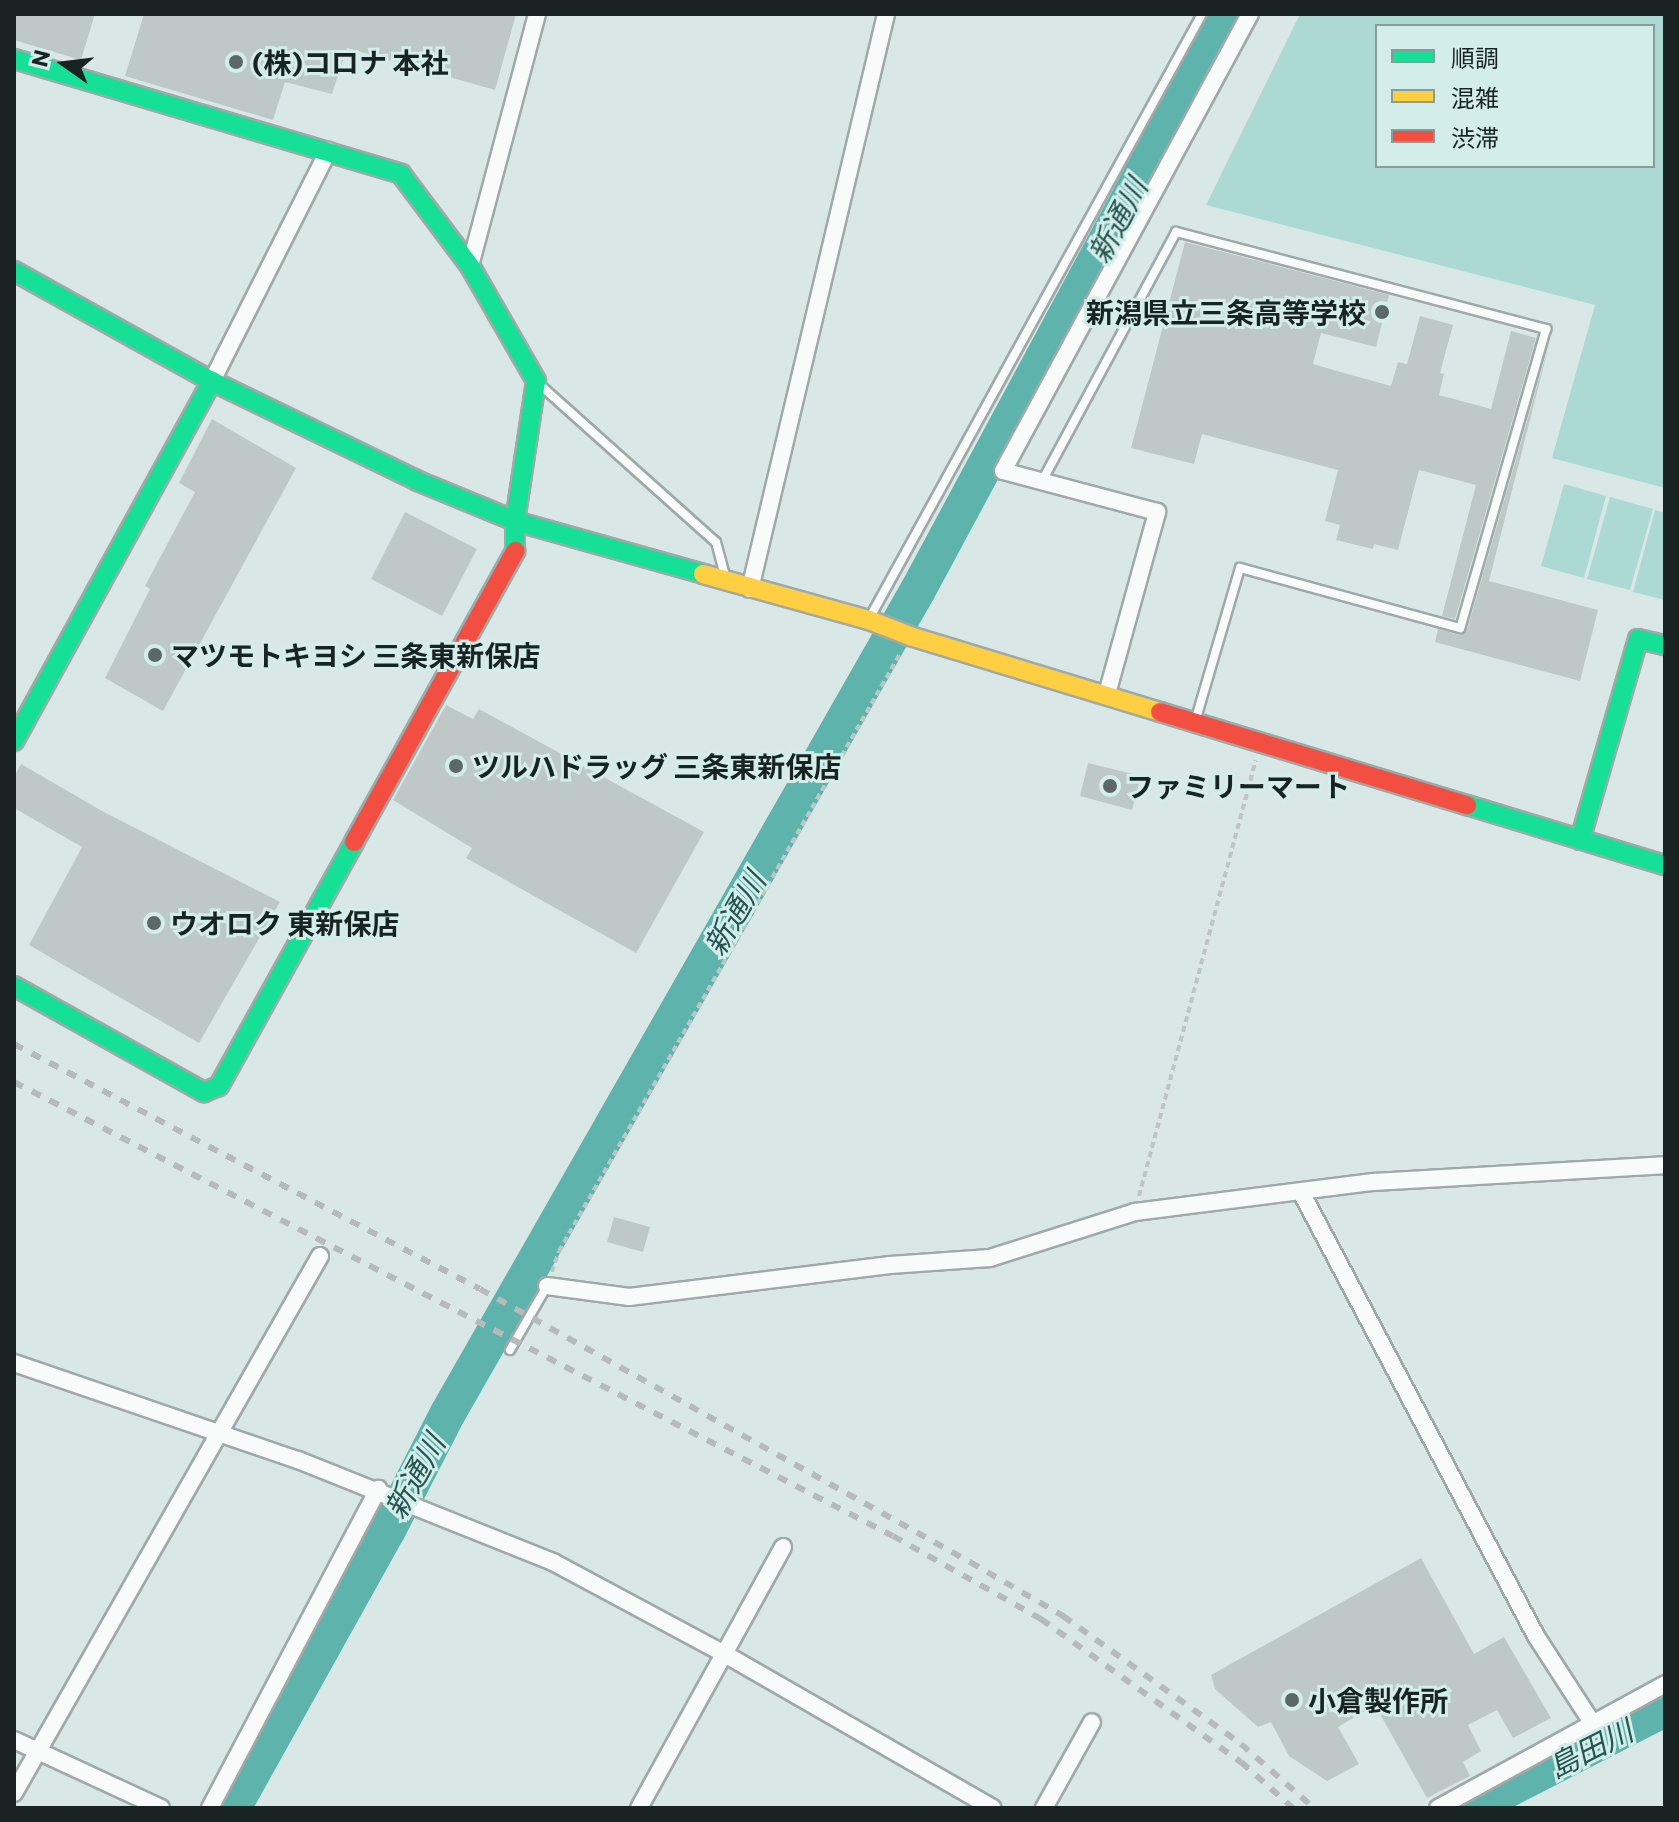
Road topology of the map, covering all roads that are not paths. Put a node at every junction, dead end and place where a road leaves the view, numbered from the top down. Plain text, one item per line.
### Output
1 (537, 14) edge
2 (886, 14) edge
3 (1202, 14) edge
4 (1250, 14) edge
5 (14, 59) edge
6 (328, 151) junction
7 (470, 266) junction
8 (14, 271) edge
9 (212, 381) junction
10 (536, 381) junction
11 (1042, 481) junction
12 (515, 521) junction
13 (726, 580) junction
14 (750, 589) junction
15 (875, 622) junction
16 (1665, 645) edge
17 (1107, 694) junction
18 (1195, 722) junction
19 (14, 741) edge
20 (1580, 840) junction
21 (1665, 865) edge
22 (14, 986) edge
23 (1665, 1165) edge
24 (1301, 1192) junction
25 (320, 1256) dead end
26 (547, 1286) joint
27 (510, 1350) dead end
28 (14, 1363) edge
29 (218, 1432) junction
30 (378, 1489) junction
31 (783, 1547) dead end
32 (723, 1653) junction
33 (1665, 1684) edge
34 (1092, 1722) dead end
35 (1593, 1724) junction
36 (14, 1740) edge
37 (37, 1752) junction
38 (14, 1793) edge
39 (161, 1808) edge
40 (210, 1808) edge
41 (639, 1808) edge
42 (993, 1808) edge
43 (1044, 1808) edge
44 (1438, 1808) edge

1 - 7 street
2 - 14 street
3 - 15 lane
4 - 11 street
5 - 6 street
6 - 7 street
6 - 9 street
7 - 10 street
8 - 9 street
9 - 12 street
9 - 19 street
10 - 12 street
10 - 13 lane
11 - 17 street
11 - 18 lane
12 - 13 street
12 - 22 street
13 - 14 street
14 - 15 street
15 - 17 street
16 - 20 street
17 - 18 street
18 - 20 street
20 - 21 street
23 - 24 street
24 - 26 street
24 - 35 street
25 - 29 street
26 - 27 lane
28 - 29 street
29 - 30 street
29 - 37 street
30 - 32 street
30 - 40 street
31 - 32 street
32 - 41 street
32 - 42 street
33 - 35 street
34 - 43 street
35 - 44 street
36 - 37 street
37 - 38 street
37 - 39 street

